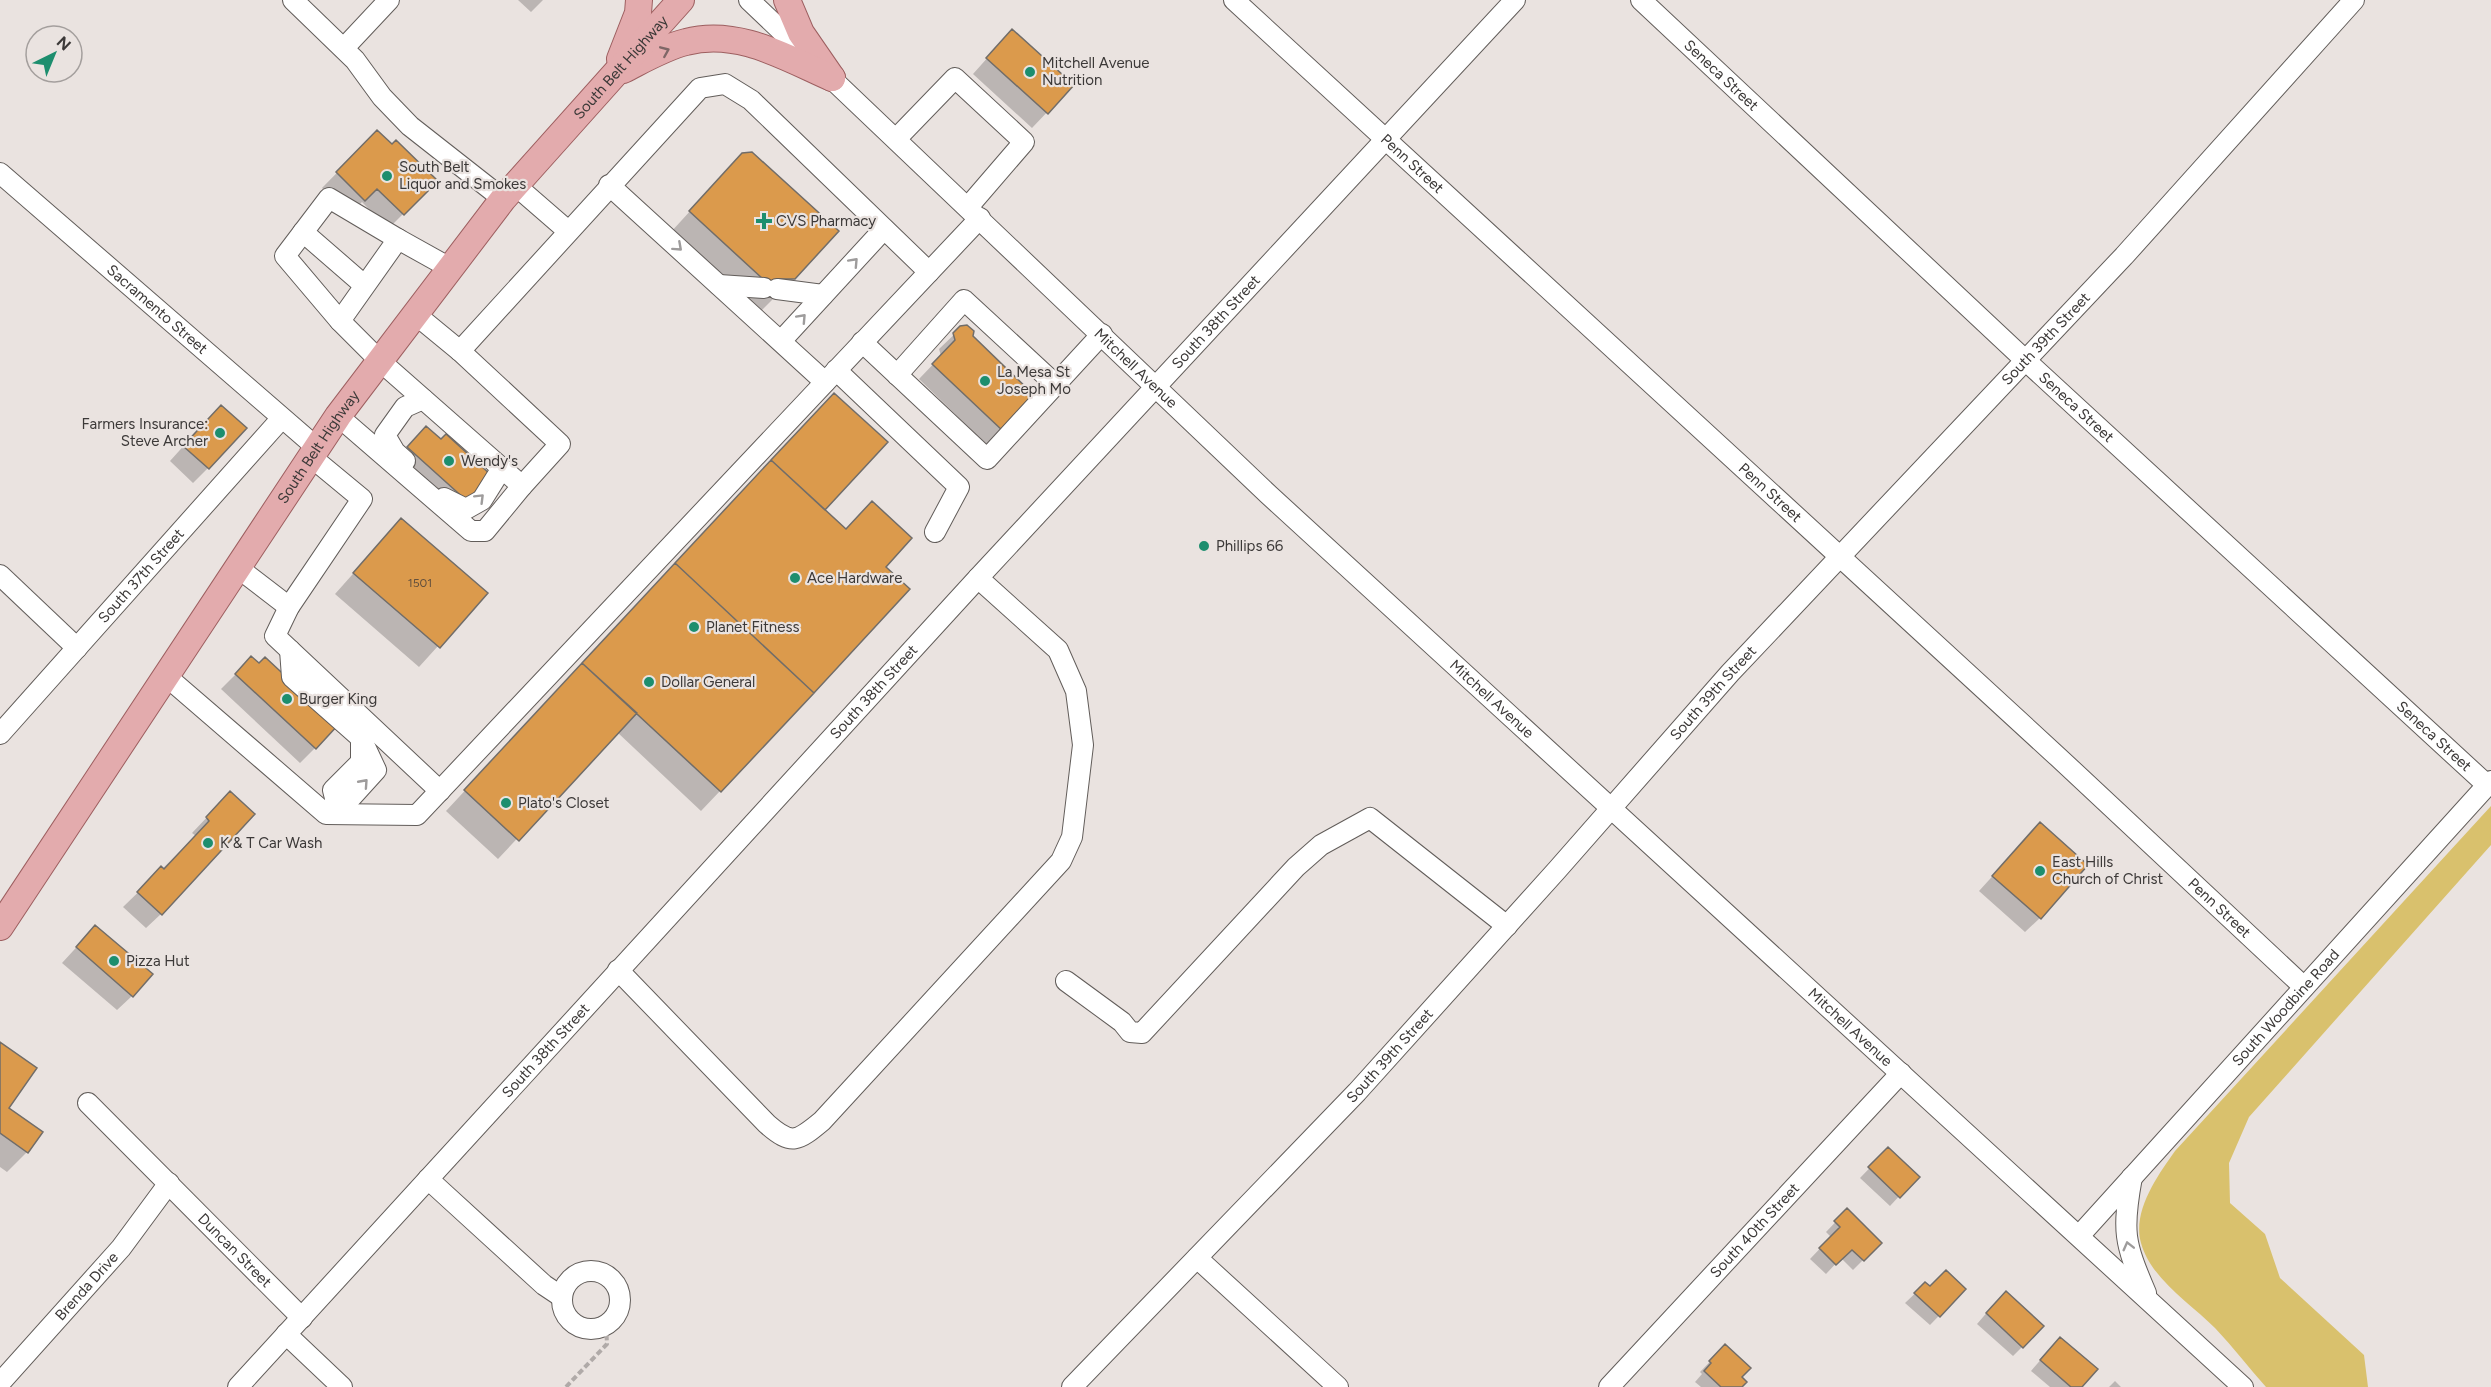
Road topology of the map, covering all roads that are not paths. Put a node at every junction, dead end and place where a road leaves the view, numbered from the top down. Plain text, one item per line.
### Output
1 (293, 0) edge
2 (389, 0) edge
3 (639, 0) edge
4 (681, 0) edge
5 (749, 0) edge
6 (787, 0) edge
7 (1234, 0) edge
8 (1515, 0) edge
9 (1641, 0) edge
10 (2354, 0) edge
11 (344, 48) junction
12 (612, 76) junction
13 (832, 78) junction
14 (896, 139) junction
15 (1386, 140) junction
16 (0, 173) edge
17 (609, 185) junction
18 (509, 192) junction
19 (974, 212) junction
20 (884, 229) junction
21 (568, 231) junction
22 (303, 232) junction
23 (398, 239) junction
24 (450, 268) junction
25 (929, 272) junction
26 (364, 285) junction
27 (719, 285) junction
28 (823, 295) junction
29 (415, 314) junction
30 (339, 321) junction
31 (1102, 334) junction
32 (781, 340) junction
33 (862, 342) junction
34 (460, 351) junction
35 (2024, 359) junction
36 (380, 361) junction
37 (897, 375) junction
38 (831, 376) junction
39 (1056, 385) junction
40 (1156, 385) junction
41 (423, 399) junction
42 (338, 416) junction
43 (280, 419) junction
44 (313, 452) junction
45 (502, 468) junction
46 (522, 486) junction
47 (935, 532) dead end
48 (1837, 557) junction
49 (237, 567) junction
50 (0, 575) edge
51 (978, 578) junction
52 (289, 607) junction
53 (77, 648) junction
54 (290, 650) junction
55 (166, 676) junction
56 (0, 734) edge
57 (2489, 783) edge
58 (440, 791) junction
59 (1611, 807) junction
60 (331, 808) junction
61 (1507, 926) junction
62 (0, 927) edge
63 (618, 970) junction
64 (1066, 981) dead end
65 (2304, 987) junction
66 (1901, 1073) junction
67 (88, 1103) dead end
68 (2132, 1177) junction
69 (429, 1179) junction
70 (169, 1183) junction
71 (2079, 1236) junction
72 (1197, 1258) junction
73 (562, 1297) junction
74 (2149, 1301) junction
75 (302, 1318) junction
76 (286, 1334) junction
77 (0, 1383) edge
78 (238, 1387) edge
79 (342, 1387) edge
80 (1072, 1387) edge
81 (1338, 1387) edge
82 (1609, 1387) edge
83 (2243, 1387) edge

1 - 11 street
2 - 11 street
3 - 12 main road
4 - 12 main road, South Belt Highway
5 - 13 street, Mitchell Avenue
6 - 13 main road
7 - 15 street, Penn Street
8 - 15 street, South 38th Street
9 - 35 street, Seneca Street
10 - 35 street, South 39th Street
11 - 18 street
12 -> 13 main road
12 - 18 main road, South Belt Highway
13 - 14 street, Mitchell Avenue
14 - 19 street, Mitchell Avenue
14 - 19 street
15 - 40 street, South 38th Street
15 - 48 street, Penn Street
16 - 43 street, Sacramento Street
17 - 20 street
17 - 21 street
17 -> 27 street
18 - 21 street
18 - 24 main road, South Belt Highway
19 - 25 street
19 - 31 street, Mitchell Avenue
20 - 25 street
28 -> 20 street
21 - 34 street
22 - 23 street
22 - 26 street
22 - 30 street
23 - 24 street
23 - 26 street
24 - 29 main road, South Belt Highway
25 - 33 street
26 - 30 street
27 - 28 street
27 - 32 street
32 -> 28 street
29 - 34 street
29 - 36 main road, South Belt Highway
30 - 36 street
31 - 39 street
31 - 40 street, Mitchell Avenue
32 - 38 street
33 - 37 street
33 - 38 street
34 - 46 street
35 - 48 street, South 39th Street
35 - 57 street, Seneca Street
36 - 41 street
36 - 42 main road, South Belt Highway
37 - 39 street
37 - 39 street
38 - 47 street
38 - 58 street
40 - 51 street, South 38th Street
40 - 59 street, Mitchell Avenue
41 - 45 street
41 -> 45 street
42 - 44 main road, South Belt Highway
42 - 46 street
43 - 44 street, Sacramento Street
43 - 53 street, South 37th Street
44 - 49 main road, South Belt Highway
44 - 52 street, Sacramento Street
45 - 46 street
48 - 59 street, South 39th Street
48 - 65 street, Penn Street
49 - 52 street
49 - 55 main road, South Belt Highway
50 - 53 street
51 - 63 street, South 38th Street
51 - 63 street
52 - 54 street
53 - 56 street, South 37th Street
54 - 58 street
60 -> 54 street
55 - 60 street
55 - 62 main road, South Belt Highway
57 - 65 street, South Woodbine Road
58 - 60 street
59 - 61 street, South 39th Street
59 - 66 street, Mitchell Avenue
61 - 64 street
61 - 72 street, South 39th Street
63 - 69 street, South 38th Street
65 - 68 street, South Woodbine Road
66 - 71 street, Mitchell Avenue
66 - 82 street, South 40th Street
67 - 70 street, Duncan Street
68 - 71 street, South Woodbine Road
74 -> 68 street
69 - 73 street
69 - 75 street, South 38th Street
70 - 75 street, Duncan Street
70 - 77 street, Brenda Drive
71 - 74 street, Mitchell Avenue
72 - 80 street, South 39th Street
72 - 81 street
73 - 73 street
74 - 83 street, Mitchell Avenue
75 - 76 street, South 38th Street
76 - 78 street, South 38th Street
76 - 79 street

